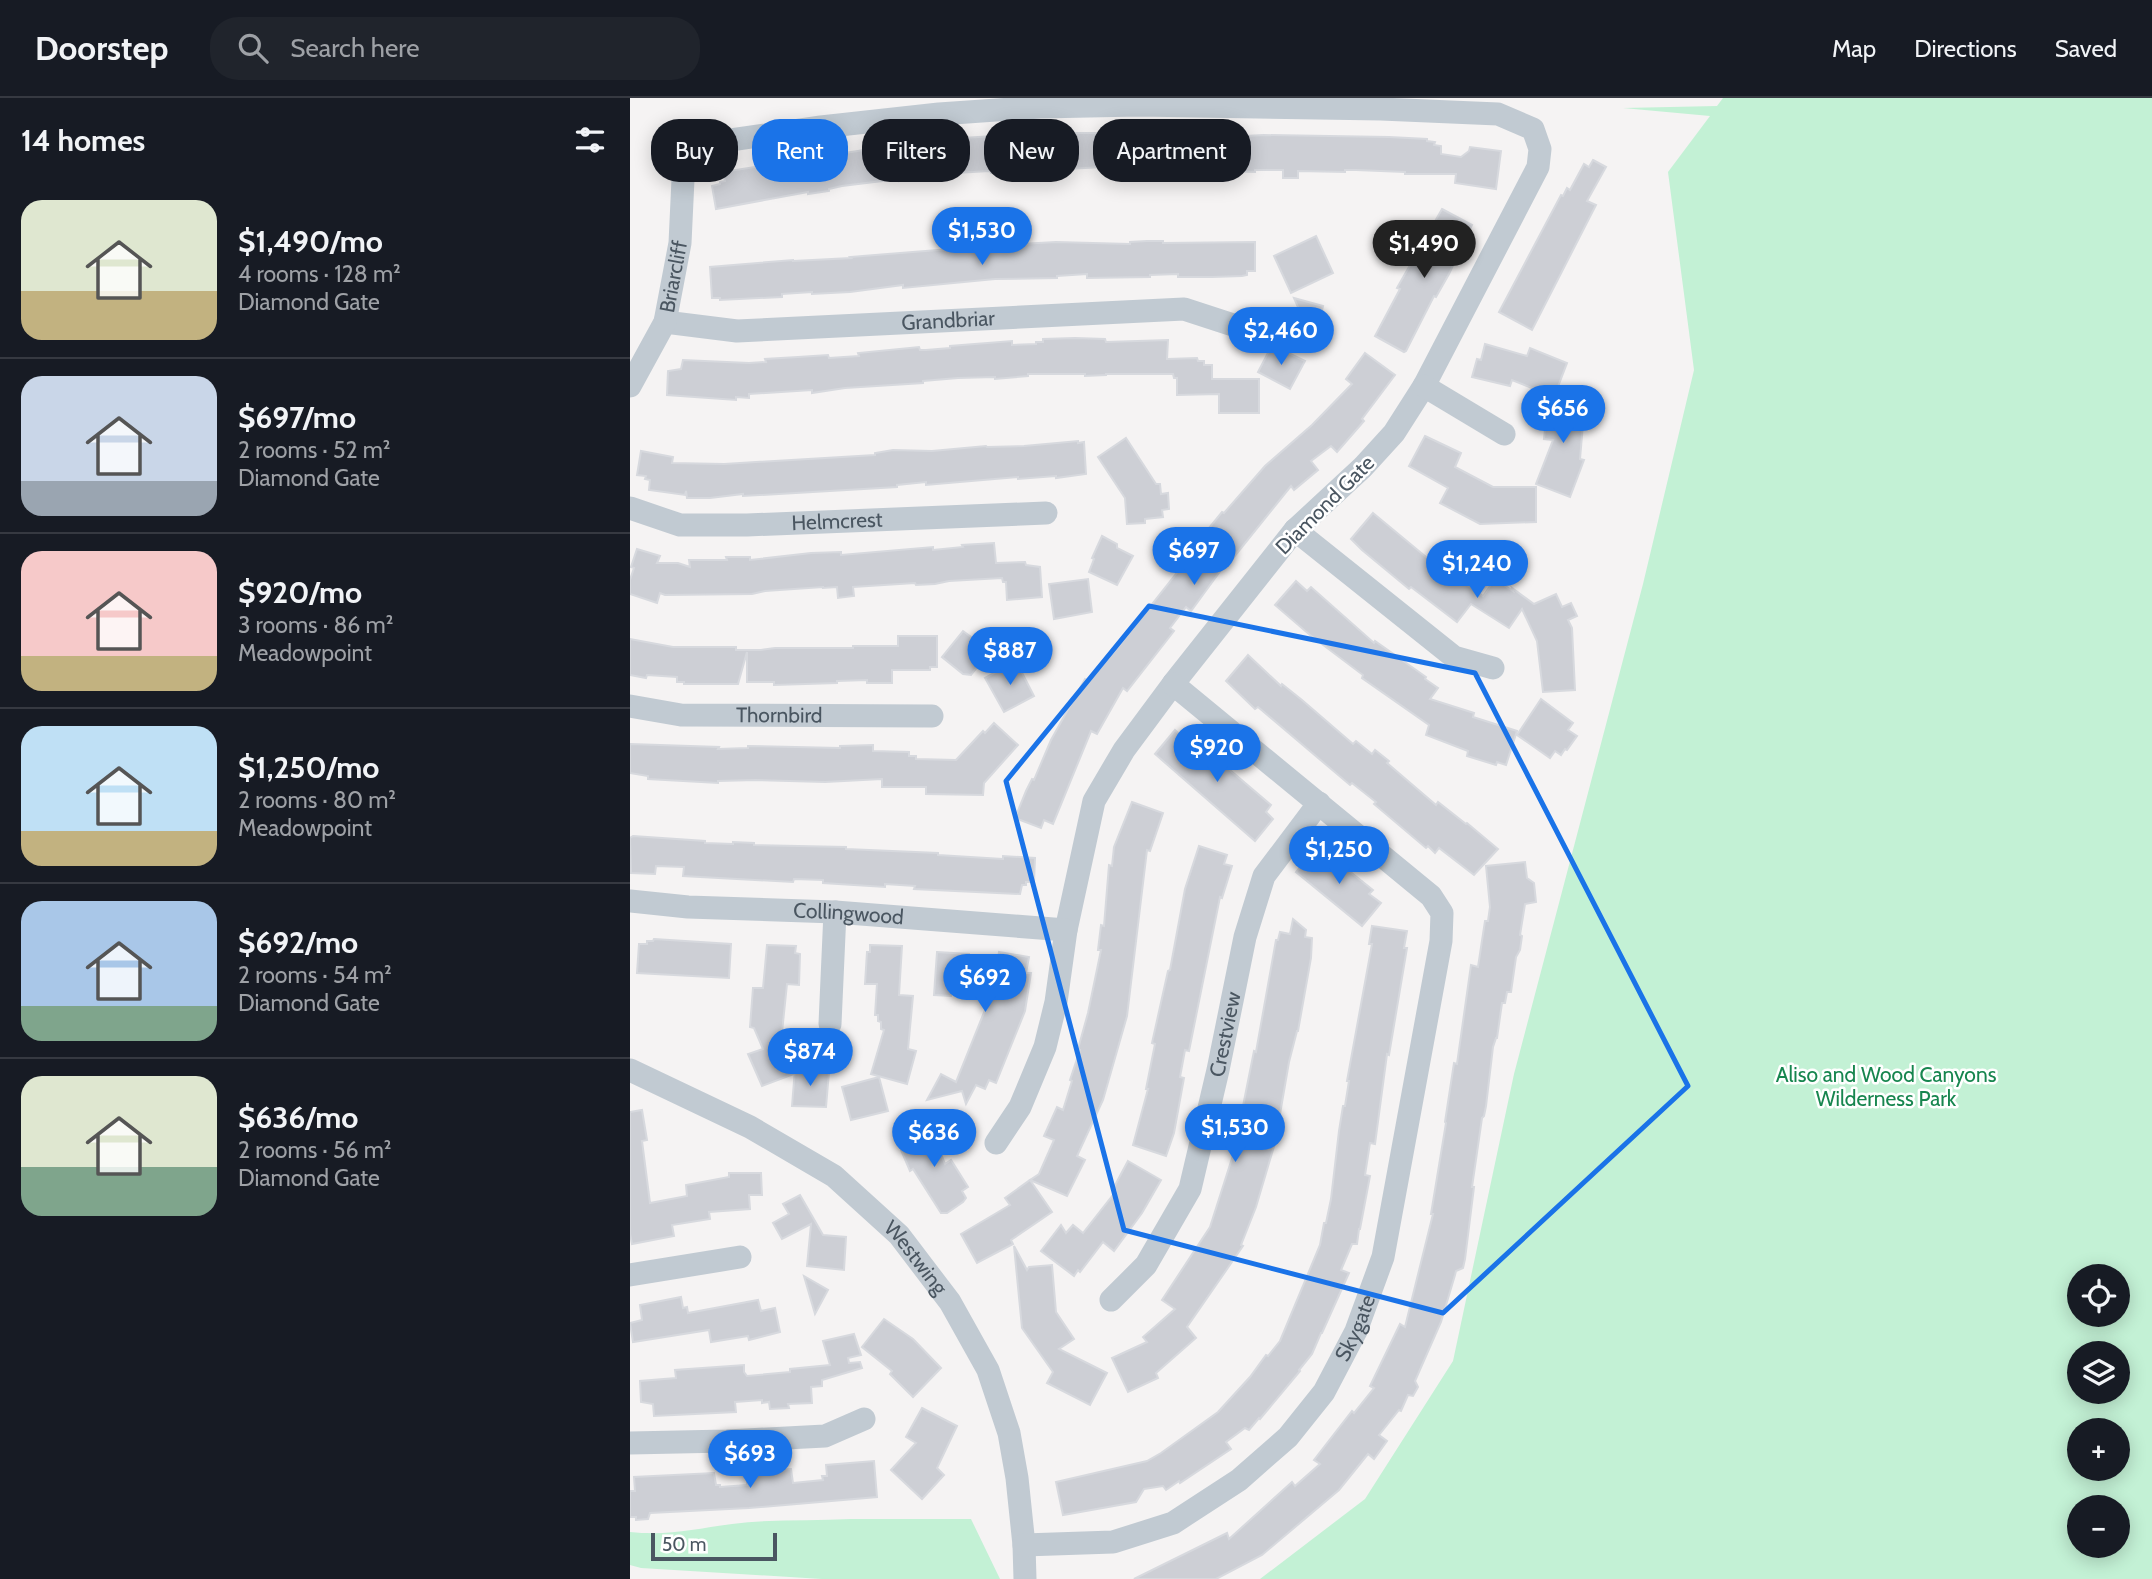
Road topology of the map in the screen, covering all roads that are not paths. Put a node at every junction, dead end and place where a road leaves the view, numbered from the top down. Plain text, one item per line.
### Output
1 (1533, 129) joint
2 (665, 322) junction
3 (1230, 324) dead end
4 (630, 386) edge
5 (1424, 386) junction
6 (1504, 434) dead end
7 (630, 508) edge
8 (1046, 513) dead end
9 (1295, 530) junction
10 (1493, 668) dead end
11 (1173, 684) junction
12 (630, 706) edge
13 (932, 716) dead end
14 (1319, 803) junction
15 (630, 901) edge
16 (835, 912) junction
17 (1066, 930) junction
18 (830, 1024) dead end
19 (630, 1070) edge
20 (996, 1143) dead end
21 (740, 1257) dead end
22 (630, 1275) edge
23 (1111, 1300) dead end
24 (864, 1419) dead end
25 (630, 1443) edge
26 (1024, 1545) junction
27 (1025, 1579) edge

1 - 2 street, Briarcliff
1 - 5 street, Diamond Gate
2 - 3 street, Grandbriar
2 - 4 street, Briarcliff
5 - 6 street
5 - 9 street, Diamond Gate
7 - 8 street, Helmcrest
9 - 10 street
9 - 11 street, Diamond Gate
11 - 14 street
11 - 17 street, Diamond Gate
12 - 13 street, Thornbird
14 - 23 street, Crestview
14 - 26 street, Skygate
15 - 16 street, Collingwood
16 - 17 street, Collingwood
16 - 18 street
17 - 20 street, Diamond Gate
19 - 26 street, Westwing
21 - 22 street
24 - 25 street
26 - 27 street, Westwing

